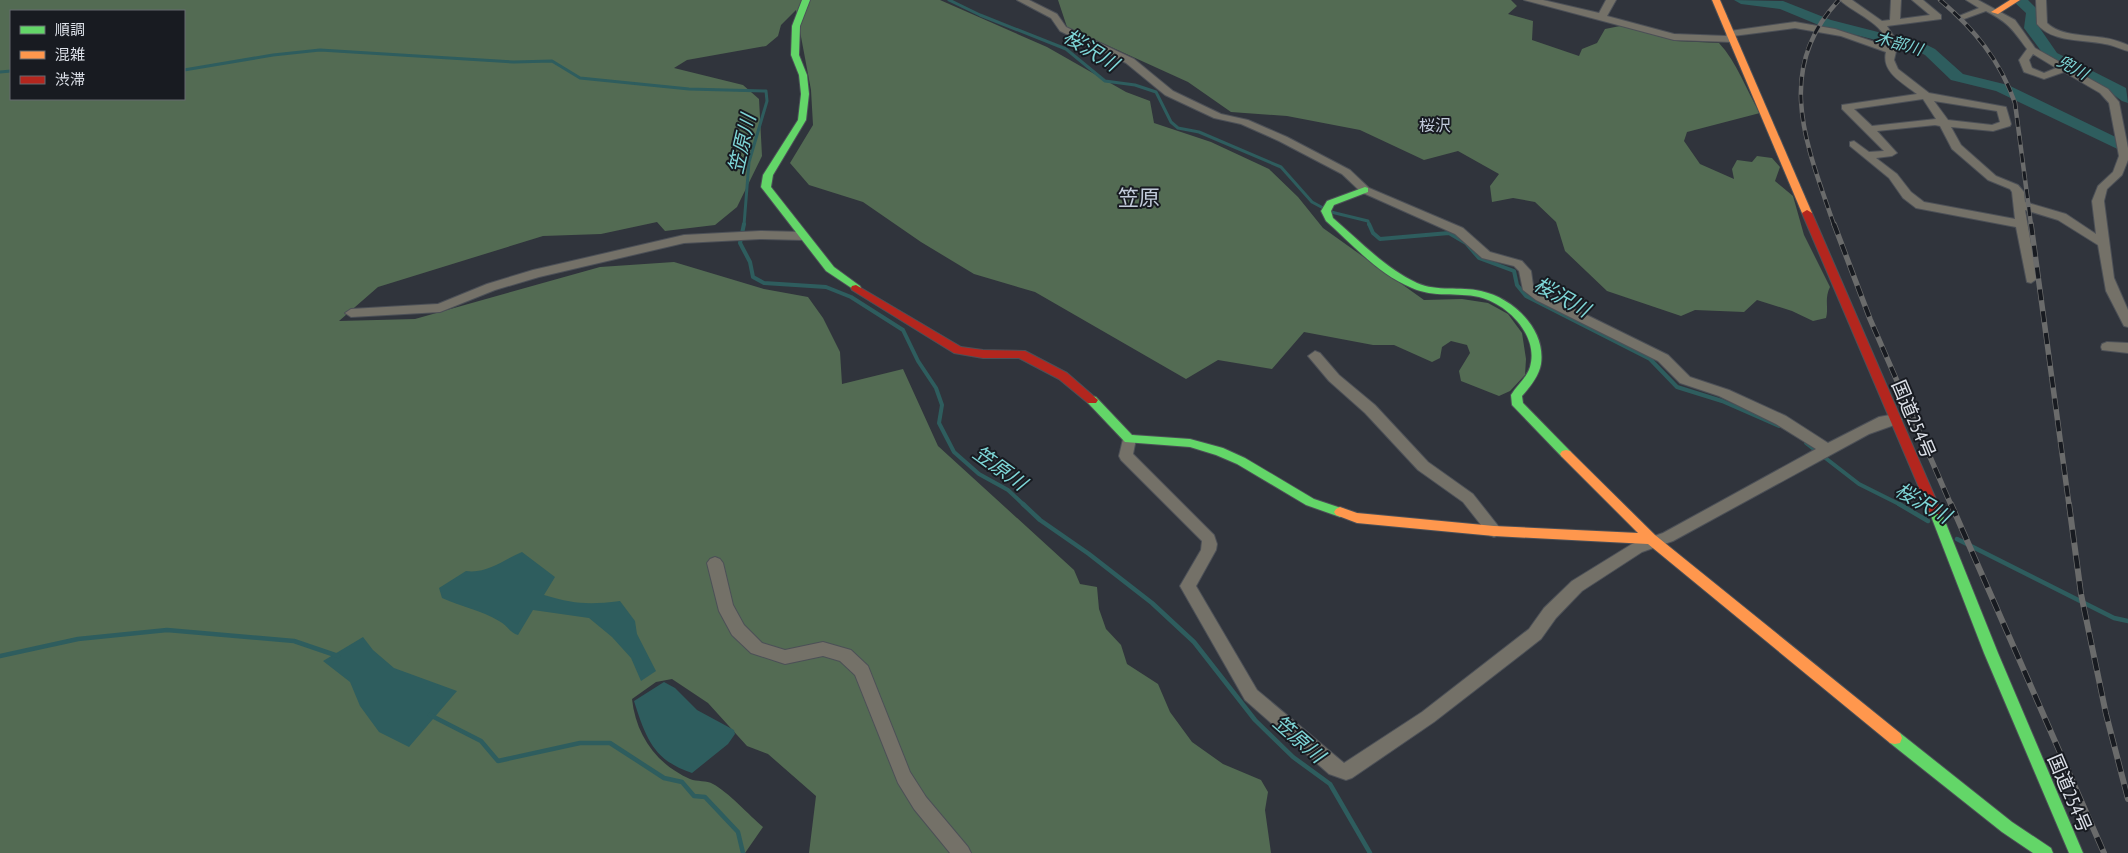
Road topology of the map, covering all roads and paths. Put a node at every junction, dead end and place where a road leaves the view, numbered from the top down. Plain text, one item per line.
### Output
1 (806, 0) edge
2 (1022, 0) edge
3 (1530, 0) edge
4 (1611, 0) edge
5 (1712, 0) edge
6 (1716, 0) edge
7 (1845, 0) edge
8 (1896, 0) edge
9 (1917, 0) edge
10 (1971, 0) edge
11 (2041, 0) edge
12 (2015, 1) edge
13 (1991, 10) junction
14 (1602, 16) junction
15 (1964, 16) dead end
16 (1895, 20) junction
17 (1878, 24) junction
18 (1731, 36) junction
19 (1892, 44) junction
20 (2128, 48) edge
21 (2032, 50) junction
22 (2063, 68) junction
23 (1926, 96) junction
24 (1943, 121) junction
25 (1869, 130) junction
26 (1854, 144) dead end
27 (2123, 151) edge
28 (1866, 156) junction
29 (1365, 190) junction
30 (2019, 204) junction
31 (2021, 222) junction
32 (803, 236) junction
33 (2104, 244) junction
34 (2031, 279) dead end
35 (350, 313) dead end
36 (2127, 318) edge
37 (2108, 347) dead end
38 (2128, 348) edge
39 (1315, 356) dead end
40 (1895, 419) junction
41 (1129, 440) junction
42 (1823, 453) junction
43 (1494, 531) junction
44 (1654, 541) junction
45 (716, 563) dead end
46 (962, 853) edge
47 (2046, 853) edge
48 (2076, 853) edge

1 - 32 main road
2 - 29 street
3 - 14 street
4 - 14 street
5 - 6 street
6 - 18 main road, 国道254号
7 - 17 street
8 - 16 street
9 - 16 street
10 - 13 street
11 - 20 street
12 - 13 main road
13 - 15 street
13 - 21 street
14 - 18 street
16 - 17 street
17 - 19 street
18 - 19 street
18 - 40 main road, 国道254号
19 - 23 street
21 - 22 street
21 - 22 street
22 - 27 street
23 - 24 street
23 - 24 street
23 - 25 street
24 - 25 street
24 - 30 street
25 - 28 street
26 - 28 street
27 - 33 street
28 - 31 street
29 - 42 street
29 - 44 main road
30 - 31 street
30 - 33 street
31 - 34 street
32 - 35 street
32 - 41 main road
33 - 36 street
37 - 38 street
39 - 43 street
40 - 42 street
40 - 48 main road, 国道254号
41 - 43 main road
41 - 44 street
42 - 44 street
43 - 44 main road
44 - 47 main road
45 - 46 street

